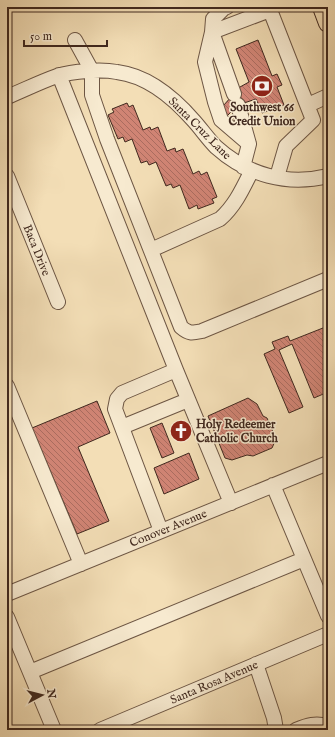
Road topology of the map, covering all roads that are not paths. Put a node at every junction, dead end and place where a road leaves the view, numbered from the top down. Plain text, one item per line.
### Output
1 (227, 7) edge
2 (322, 7) edge
3 (269, 8) edge
4 (328, 23) edge
5 (212, 32) junction
6 (75, 40) dead end
7 (92, 71) junction
8 (59, 75) junction
9 (328, 96) edge
10 (7, 97) edge
11 (308, 105) junction
12 (250, 144) junction
13 (247, 169) junction
14 (7, 176) edge
15 (328, 176) edge
16 (277, 177) junction
17 (151, 250) junction
18 (328, 280) edge
19 (58, 302) dead end
20 (176, 370) junction
21 (7, 386) edge
22 (188, 400) junction
23 (122, 427) junction
24 (328, 462) edge
25 (273, 485) junction
26 (230, 502) junction
27 (161, 531) junction
28 (304, 559) junction
29 (81, 564) junction
30 (8, 590) edge
31 (328, 616) edge
32 (7, 617) edge
33 (328, 634) edge
34 (256, 664) junction
35 (30, 672) junction
36 (328, 726) edge
37 (54, 730) edge
38 (100, 730) edge
39 (276, 730) edge
40 (296, 730) edge

1 - 5 street
2 - 4 main road
3 - 5 street
3 - 11 street
5 - 12 street
5 - 12 street
6 - 7 street
7 - 8 street, Santa Cruz Lane
7 - 13 street, Santa Cruz Lane
7 - 17 street
8 - 10 street, Santa Cruz Lane
8 - 20 street
9 - 11 street
11 - 16 street
12 - 13 street
13 - 16 street, Santa Cruz Lane
13 - 17 street
14 - 19 street, Baca Drive
15 - 16 street, Santa Cruz Lane
17 - 18 street
20 - 22 street
20 - 23 street
21 - 29 street
22 - 23 street
22 - 26 street
23 - 27 street
24 - 25 street, Conover Avenue
25 - 26 street, Conover Avenue
25 - 28 street
26 - 27 street, Conover Avenue
27 - 29 street, Conover Avenue
28 - 31 street
28 - 35 street
29 - 30 street, Conover Avenue
32 - 35 street
33 - 34 street, Santa Rosa Avenue
34 - 38 street, Santa Rosa Avenue
34 - 39 street
35 - 37 street
36 - 40 street

